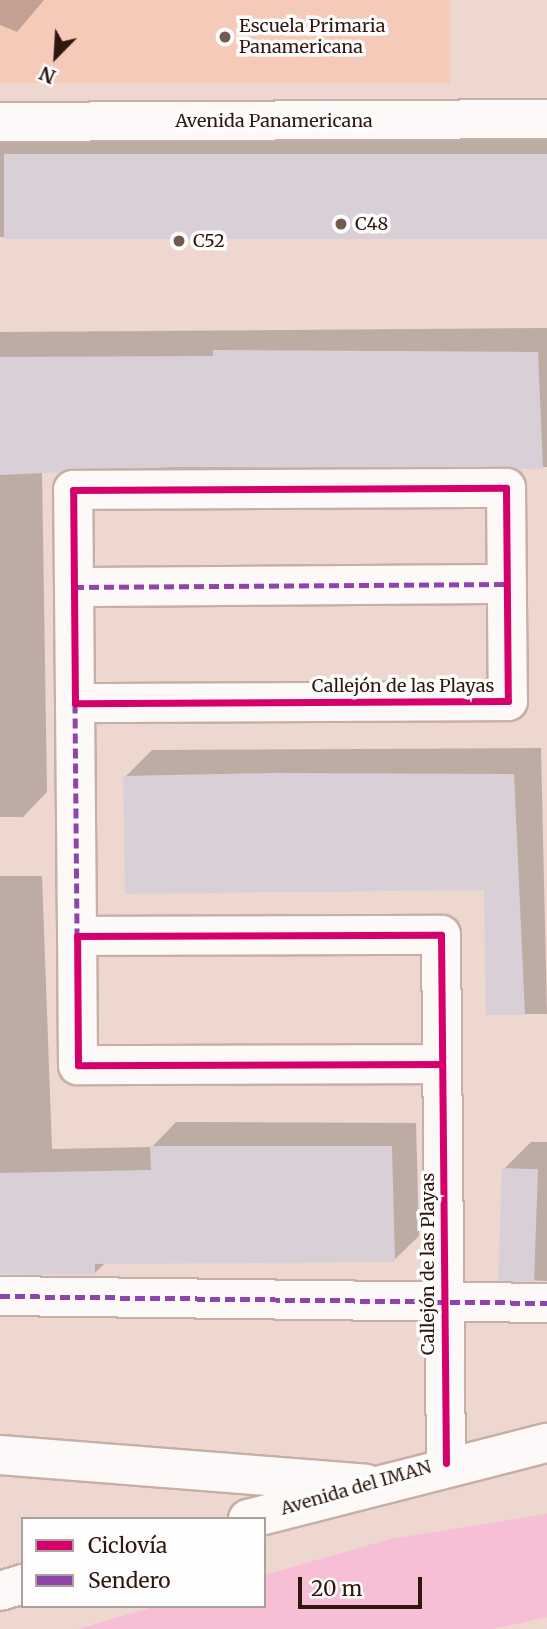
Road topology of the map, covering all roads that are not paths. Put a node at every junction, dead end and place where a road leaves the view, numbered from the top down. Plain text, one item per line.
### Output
1 (547, 119) edge
2 (0, 122) edge
3 (508, 584) junction
4 (74, 587) junction
5 (75, 703) junction
6 (77, 936) junction
7 (442, 1064) junction
8 (0, 1296) edge
9 (444, 1302) junction
10 (547, 1303) edge
11 (547, 1443) edge
12 (0, 1455) edge
13 (446, 1463) junction
14 (366, 1485) junction
15 (255, 1517) edge
16 (21, 1585) edge
17 (0, 1591) edge

1 - 2 street, Avenida Panamericana
3 - 4 street
3 - 4 street, Callejón de las Playas
3 - 5 street, Callejón de las Playas
4 - 5 street, Callejón de las Playas
5 - 6 street, Callejón de las Playas
6 - 7 street, Callejón de las Playas
6 - 7 street, Callejón de las Playas
7 - 9 street, Callejón de las Playas
8 - 9 street, Callejón de las Playas
9 - 10 street, Callejón de las Playas
9 - 13 street, Callejón de las Playas
11 - 13 street, Avenida del IMAN
12 - 14 street
13 - 14 street, Avenida del IMAN
14 - 15 street, Avenida del IMAN
16 - 17 street

